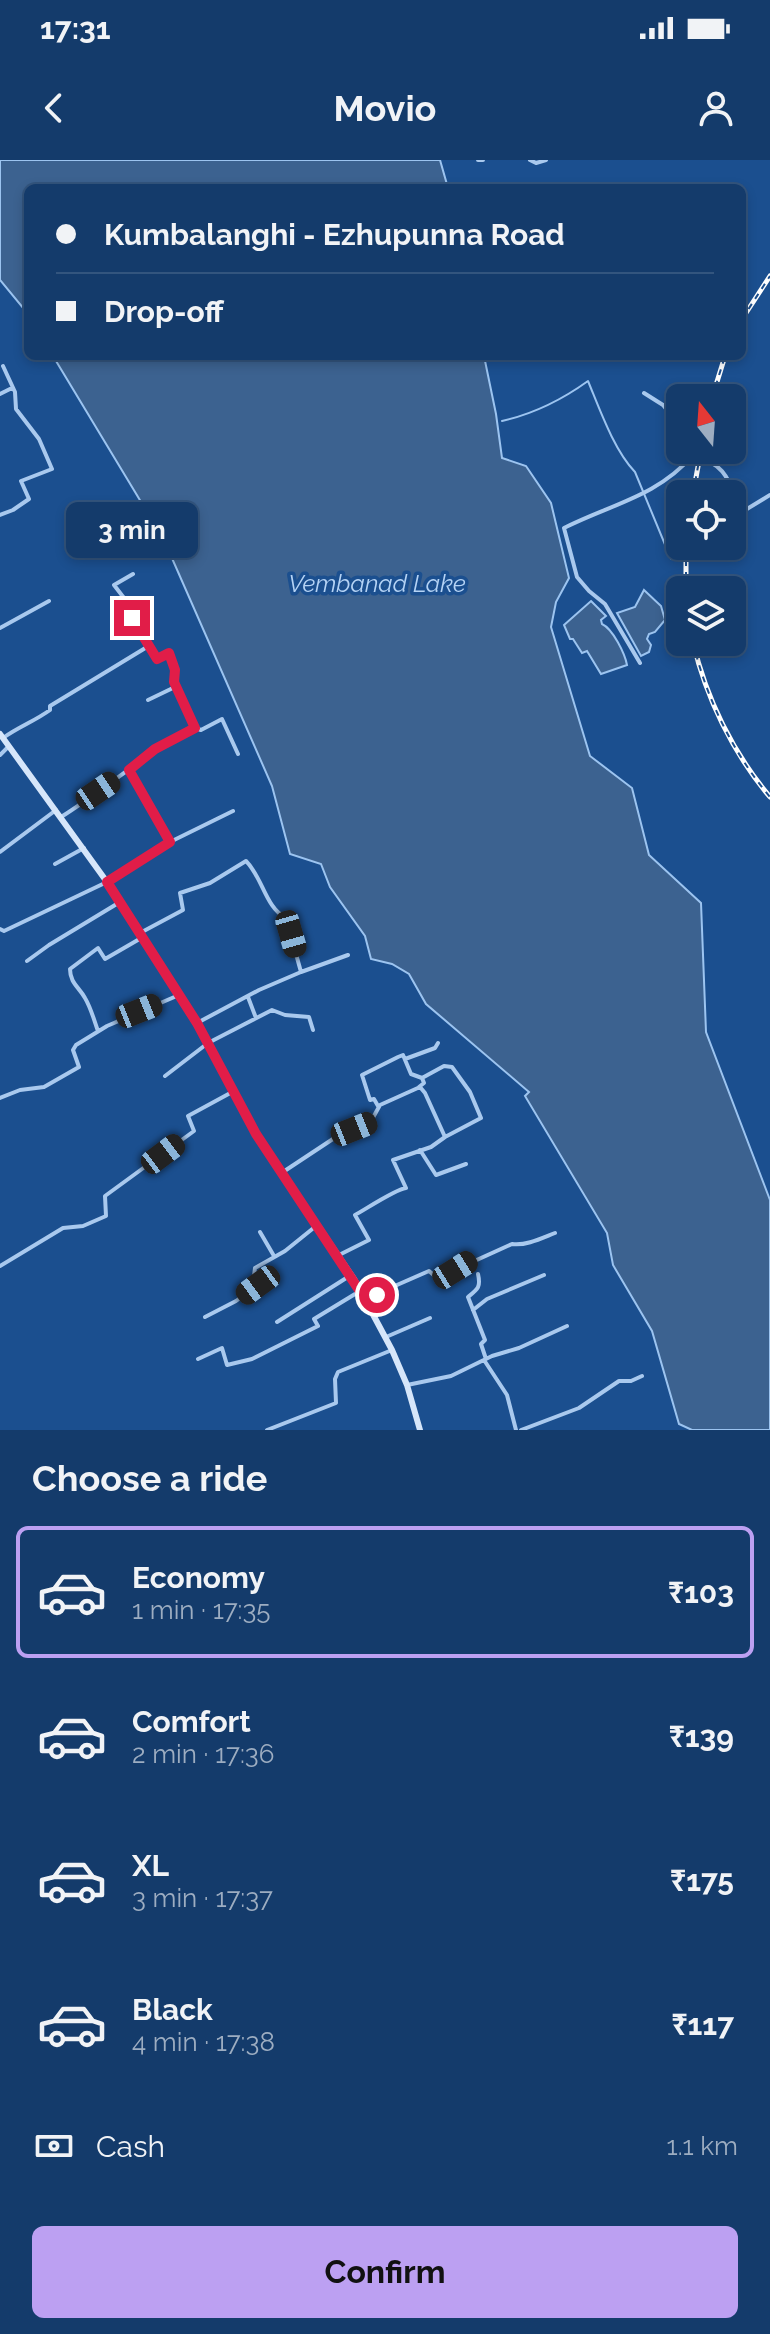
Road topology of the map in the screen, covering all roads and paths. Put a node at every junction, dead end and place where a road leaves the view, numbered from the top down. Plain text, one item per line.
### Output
1 (530, 160) edge
2 (546, 160) edge
3 (3, 366) dead end
4 (13, 388) junction
5 (644, 393) dead end
6 (0, 394) edge
7 (666, 409) edge
8 (680, 464) edge
9 (717, 464) edge
10 (770, 495) edge
11 (0, 515) edge
12 (133, 574) dead end
13 (49, 601) dead end
14 (0, 628) edge
15 (147, 647) junction
16 (640, 663) dead end
17 (175, 687) junction
18 (148, 700) dead end
19 (195, 728) junction
20 (2, 736) edge
21 (9, 746) junction
22 (238, 754) dead end
23 (0, 755) edge
24 (129, 770) junction
25 (233, 811) dead end
26 (59, 814) junction
27 (170, 842) junction
28 (84, 848) junction
29 (0, 852) edge
30 (55, 864) dead end
31 (107, 882) junction
32 (120, 902) junction
33 (0, 929) edge
34 (141, 935) junction
35 (348, 955) dead end
36 (27, 961) dead end
37 (301, 972) junction
38 (179, 995) junction
39 (248, 997) junction
40 (256, 1018) junction
41 (197, 1023) junction
42 (313, 1030) dead end
43 (99, 1031) junction
44 (208, 1043) junction
45 (438, 1043) dead end
46 (405, 1059) junction
47 (165, 1076) dead end
48 (422, 1078) junction
49 (419, 1087) junction
50 (234, 1091) junction
51 (0, 1098) edge
52 (378, 1106) junction
53 (445, 1137) junction
54 (420, 1150) junction
55 (466, 1164) dead end
56 (281, 1173) junction
57 (316, 1226) junction
58 (260, 1232) dead end
59 (555, 1233) dead end
60 (274, 1256) junction
61 (338, 1256) junction
62 (0, 1266) edge
63 (478, 1274) dead end
64 (351, 1275) junction
65 (544, 1275) dead end
66 (360, 1291) junction
67 (365, 1299) junction
68 (473, 1310) junction
69 (205, 1317) dead end
70 (430, 1318) dead end
71 (277, 1322) dead end
72 (567, 1326) dead end
73 (386, 1337) junction
74 (392, 1350) junction
75 (198, 1359) dead end
76 (485, 1359) junction
77 (642, 1376) dead end
78 (407, 1385) junction
79 (267, 1430) edge
80 (420, 1430) edge
81 (519, 1430) edge

1 - 2 street
3 - 4 street
4 - 6 street
4 - 11 street
5 - 7 street
8 - 16 street
9 - 10 street
12 - 15 street
13 - 14 street
15 - 17 street
15 - 20 street
17 - 18 street
17 - 19 street
19 - 22 street
19 - 24 street
20 - 21 main road
21 - 23 street
21 - 26 main road
24 - 26 street
24 - 27 street
25 - 27 street
26 - 28 main road
26 - 29 street
27 - 31 street
28 - 30 street
28 - 31 main road
31 - 32 main road
31 - 33 street
32 - 34 main road
32 - 36 street
34 - 37 street
34 - 38 main road
34 - 43 street
35 - 37 street
37 - 39 street
38 - 41 main road
38 - 43 street
39 - 40 street
39 - 41 street
40 - 42 street
40 - 44 street
41 - 44 main road
43 - 51 street
44 - 47 street
44 - 50 main road
45 - 46 street
46 - 48 street
46 - 52 street
48 - 49 street
48 - 53 street
49 - 52 street
49 - 53 street
50 - 56 main road
50 - 62 street
52 - 56 street
53 - 54 street
54 - 55 street
54 - 61 street
56 - 57 main road
57 - 60 street
57 - 61 main road
58 - 60 street
59 - 67 street
60 - 69 street
61 - 64 main road
63 - 68 street
64 - 66 main road
64 - 71 street
65 - 68 street
66 - 67 main road
66 - 75 street
67 - 73 main road
68 - 76 street
70 - 73 street
72 - 76 street
73 - 74 main road
74 - 78 main road
74 - 79 street
76 - 78 street
76 - 81 street
77 - 81 street
78 - 80 main road

